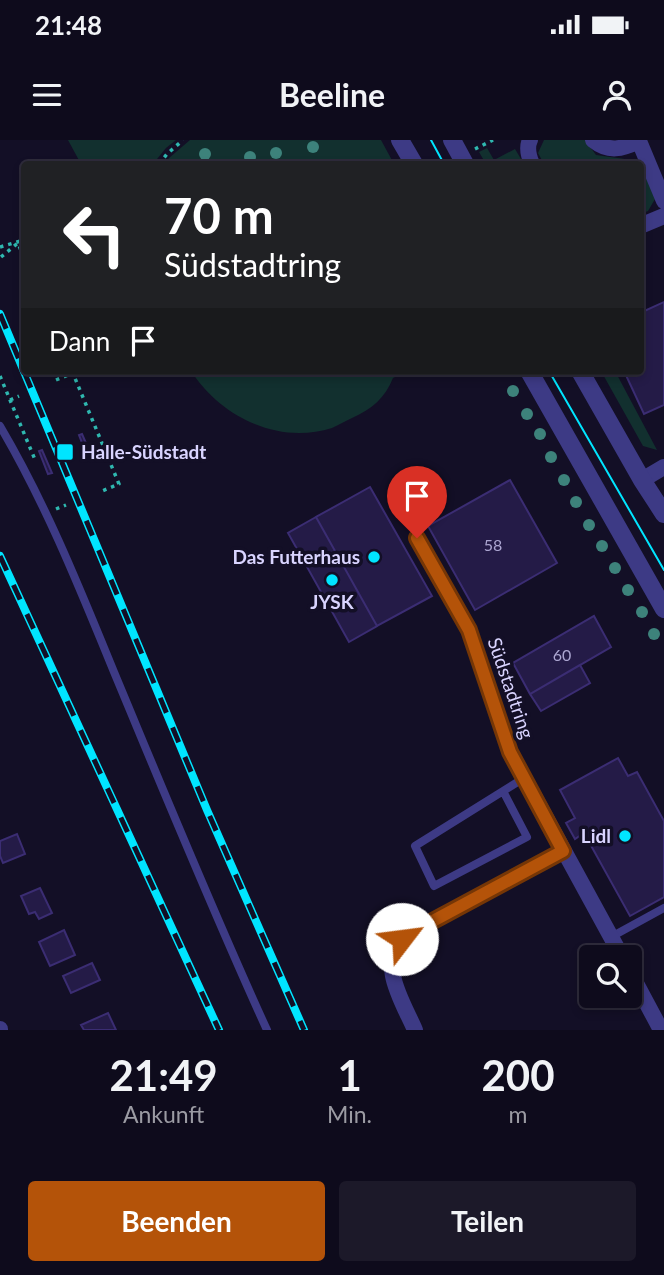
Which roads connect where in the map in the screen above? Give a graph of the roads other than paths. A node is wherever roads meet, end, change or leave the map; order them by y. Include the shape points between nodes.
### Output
1 (400, 140) edge
2 (452, 140) edge
3 (530, 140) edge
4 (593, 140) edge
5 (412, 161) edge
6 (464, 161) edge
7 (530, 161) edge
8 (664, 201) edge
9 (664, 216) edge
10 (644, 224) edge
11 (531, 375) edge
12 (582, 375) edge
13 (0, 426) edge
14 (664, 467) edge
15 (642, 480) junction
16 (664, 514) edge
17 (417, 538) dead end
18 (664, 609) edge
19 (524, 778) junction
20 (503, 791) junction
21 (563, 851) junction
22 (664, 908) edge
23 (611, 937) junction
24 (615, 945) edge
25 (642, 994) edge
26 (267, 1030) edge
27 (415, 1030) edge
28 (661, 1030) edge

1 - 5 street
2 - 6 street
3 - 7 street
4 - 8 street via 610,149 639,141
9 - 10 street
11 - 18 street
12 - 15 street
13 - 26 lane via 68,560
14 - 15 street
15 - 16 street
17 - 19 street, Südstadtring via 469,630 510,752
19 - 20 lane
19 - 21 street, Südstadtring
20 - 20 lane via 415,846 434,886 527,837
21 - 23 street, Südstadtring
21 - 27 street via 402,939 392,957 393,981
22 - 23 lane
23 - 24 street, Südstadtring
25 - 28 street

